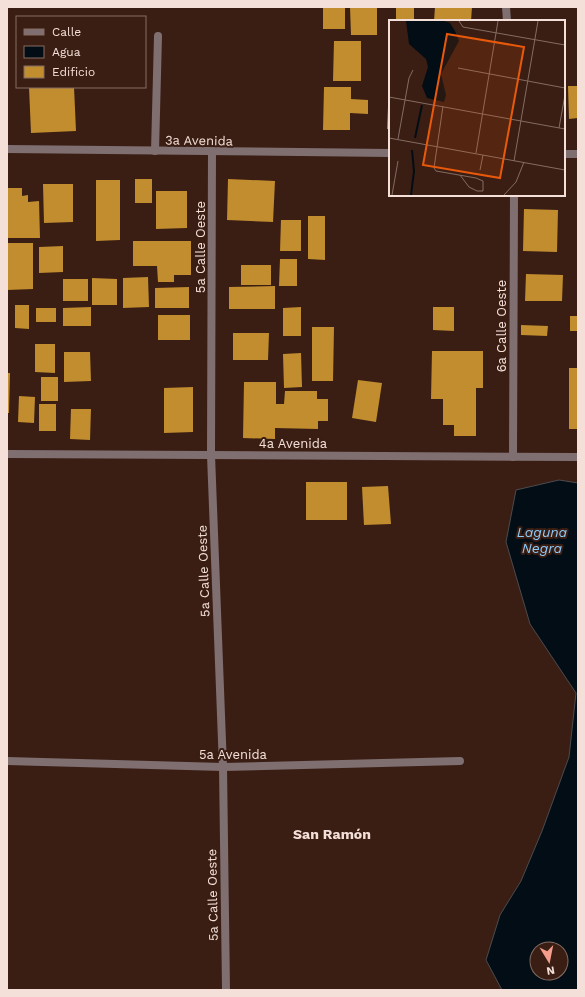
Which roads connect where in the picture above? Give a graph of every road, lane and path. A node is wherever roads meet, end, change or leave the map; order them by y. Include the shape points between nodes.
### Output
1 (506, 7) edge
2 (507, 20) edge
3 (158, 36) dead end
4 (7, 149) edge
5 (155, 151) junction
6 (212, 152) junction
7 (389, 153) edge
8 (565, 154) edge
9 (578, 154) edge
10 (514, 196) edge
11 (7, 454) edge
12 (211, 454) junction
13 (513, 457) junction
14 (578, 457) edge
15 (7, 761) edge
16 (460, 761) dead end
17 (223, 767) junction
18 (226, 990) edge

1 - 2 street
3 - 5 street
4 - 5 street, 3a Avenida
5 - 6 street, 3a Avenida
6 - 7 street, 3a Avenida
6 - 12 street, 5a Calle Oeste
8 - 9 street
10 - 13 street, 6a Calle Oeste
11 - 12 street, 4a Avenida
12 - 13 street, 4a Avenida
12 - 17 street, 5a Calle Oeste
13 - 14 street, 4a Avenida
15 - 17 street, 5a Avenida
16 - 17 street, 5a Avenida
17 - 18 street, 5a Calle Oeste

